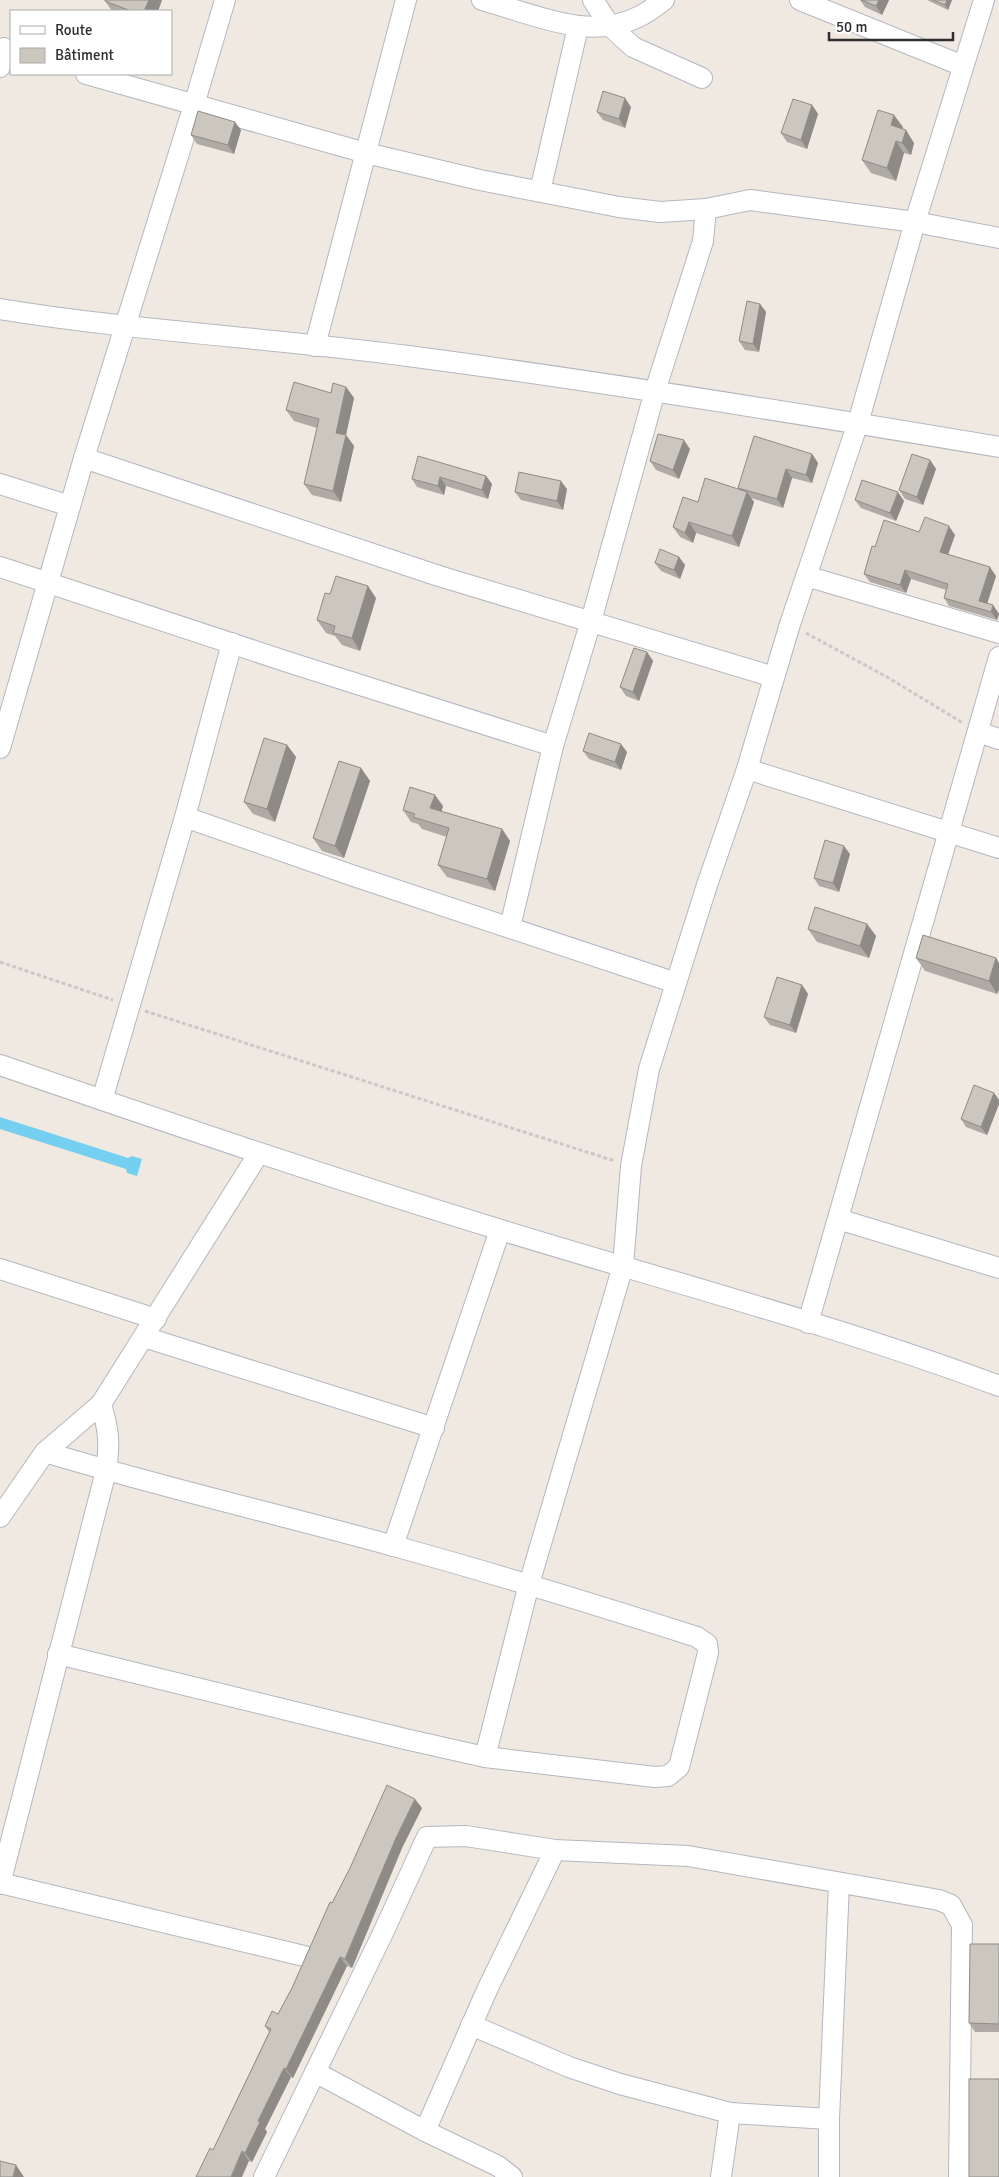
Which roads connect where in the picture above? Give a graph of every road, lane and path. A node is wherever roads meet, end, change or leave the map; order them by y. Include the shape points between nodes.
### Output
1 (225, 0) edge
2 (406, 0) edge
3 (482, 0) edge
4 (592, 0) edge
5 (664, 0) edge
6 (800, 0) edge
7 (984, 0) edge
8 (610, 26) junction
9 (578, 27) junction
10 (962, 66) junction
11 (89, 75) edge
12 (702, 78) dead end
13 (194, 105) junction
14 (366, 153) junction
15 (540, 191) junction
16 (706, 209) junction
17 (915, 222) junction
18 (999, 238) edge
19 (0, 309) edge
20 (124, 326) junction
21 (315, 346) junction
22 (655, 391) junction
23 (858, 424) junction
24 (999, 447) edge
25 (84, 458) junction
26 (0, 484) edge
27 (70, 506) junction
28 (0, 567) edge
29 (806, 576) junction
30 (47, 584) junction
31 (591, 621) junction
32 (790, 624) junction
33 (999, 633) edge
34 (232, 643) junction
35 (999, 657) edge
36 (774, 677) junction
37 (978, 732) junction
38 (999, 739) edge
39 (554, 746) junction
40 (0, 748) edge
41 (747, 769) junction
42 (185, 816) junction
43 (949, 833) junction
44 (999, 848) edge
45 (510, 926) junction
46 (0, 962) edge
47 (676, 983) junction
48 (131, 1006) junction
49 (0, 1065) edge
50 (102, 1100) junction
51 (260, 1153) junction
52 (630, 1166) junction
53 (838, 1219) junction
54 (500, 1230) junction
55 (623, 1266) junction
56 (999, 1268) edge
57 (0, 1270) edge
58 (156, 1319) junction
59 (808, 1323) junction
60 (144, 1337) junction
61 (997, 1378) edge
62 (102, 1404) junction
63 (434, 1428) junction
64 (44, 1452) junction
65 (106, 1471) junction
66 (0, 1517) edge
67 (393, 1546) junction
68 (529, 1584) junction
69 (58, 1654) junction
70 (485, 1757) junction
71 (556, 1850) junction
72 (0, 1884) edge
73 (839, 1884) junction
74 (304, 1956) edge
75 (471, 2025) junction
76 (315, 2072) junction
77 (730, 2113) junction
78 (829, 2119) junction
79 (425, 2131) junction
80 (264, 2177) edge
81 (512, 2177) edge
82 (721, 2177) edge
83 (829, 2177) edge
84 (959, 2177) edge

1 - 13 street
2 - 14 street
3 - 9 street
4 - 8 street
5 - 8 street via 638,17
6 - 10 street
7 - 10 street
8 - 9 street
8 - 12 street via 633,47
9 - 15 street
10 - 17 street
11 - 13 street
13 - 14 street
13 - 20 street
14 - 15 street
14 - 21 street
15 - 16 street via 619,208 660,212
16 - 17 street via 750,200
16 - 22 street via 703,241
17 - 18 street
17 - 23 street
19 - 20 street
20 - 21 street
20 - 25 street
21 - 22 street
22 - 23 street
22 - 31 street
23 - 24 street
23 - 29 street
25 - 27 street
25 - 31 street via 420,570
26 - 27 street
27 - 30 street
28 - 30 street
29 - 32 street
29 - 33 street
30 - 34 street
30 - 40 street
31 - 36 street
31 - 39 street
32 - 36 street
32 - 37 path
34 - 39 street
34 - 42 street
35 - 37 street
36 - 41 street
37 - 38 street
37 - 43 street
39 - 45 street
41 - 43 street
41 - 47 street
42 - 45 street via 354,876
42 - 48 street
43 - 44 street
43 - 53 street
45 - 47 street
46 - 48 path
47 - 52 street via 649,1069
48 - 50 street
48 - 52 path
49 - 50 street
50 - 51 street
51 - 54 street
51 - 58 street
52 - 55 street
53 - 56 street
53 - 59 street
54 - 55 street
54 - 63 street
55 - 59 street
55 - 68 street
57 - 58 street
58 - 60 street
59 - 61 street
60 - 62 street
60 - 63 street
62 - 64 street
62 - 65 street via 109,1430
63 - 67 street
64 - 65 street
64 - 66 street
65 - 67 street
65 - 69 street
67 - 68 street
68 - 70 street
68 - 70 street via 697,1637 707,1644 708,1653 679,1766 668,1776
69 - 70 street
69 - 72 street
71 - 73 street via 688,1856
71 - 75 street
71 - 76 street via 466,1836 427,1838
72 - 74 street
73 - 78 street
73 - 84 street via 938,1900 951,1905 962,1925
75 - 77 street via 569,2068
75 - 79 street
76 - 79 street
76 - 80 street
77 - 78 street
77 - 82 street
78 - 83 street
79 - 81 street via 498,2166

